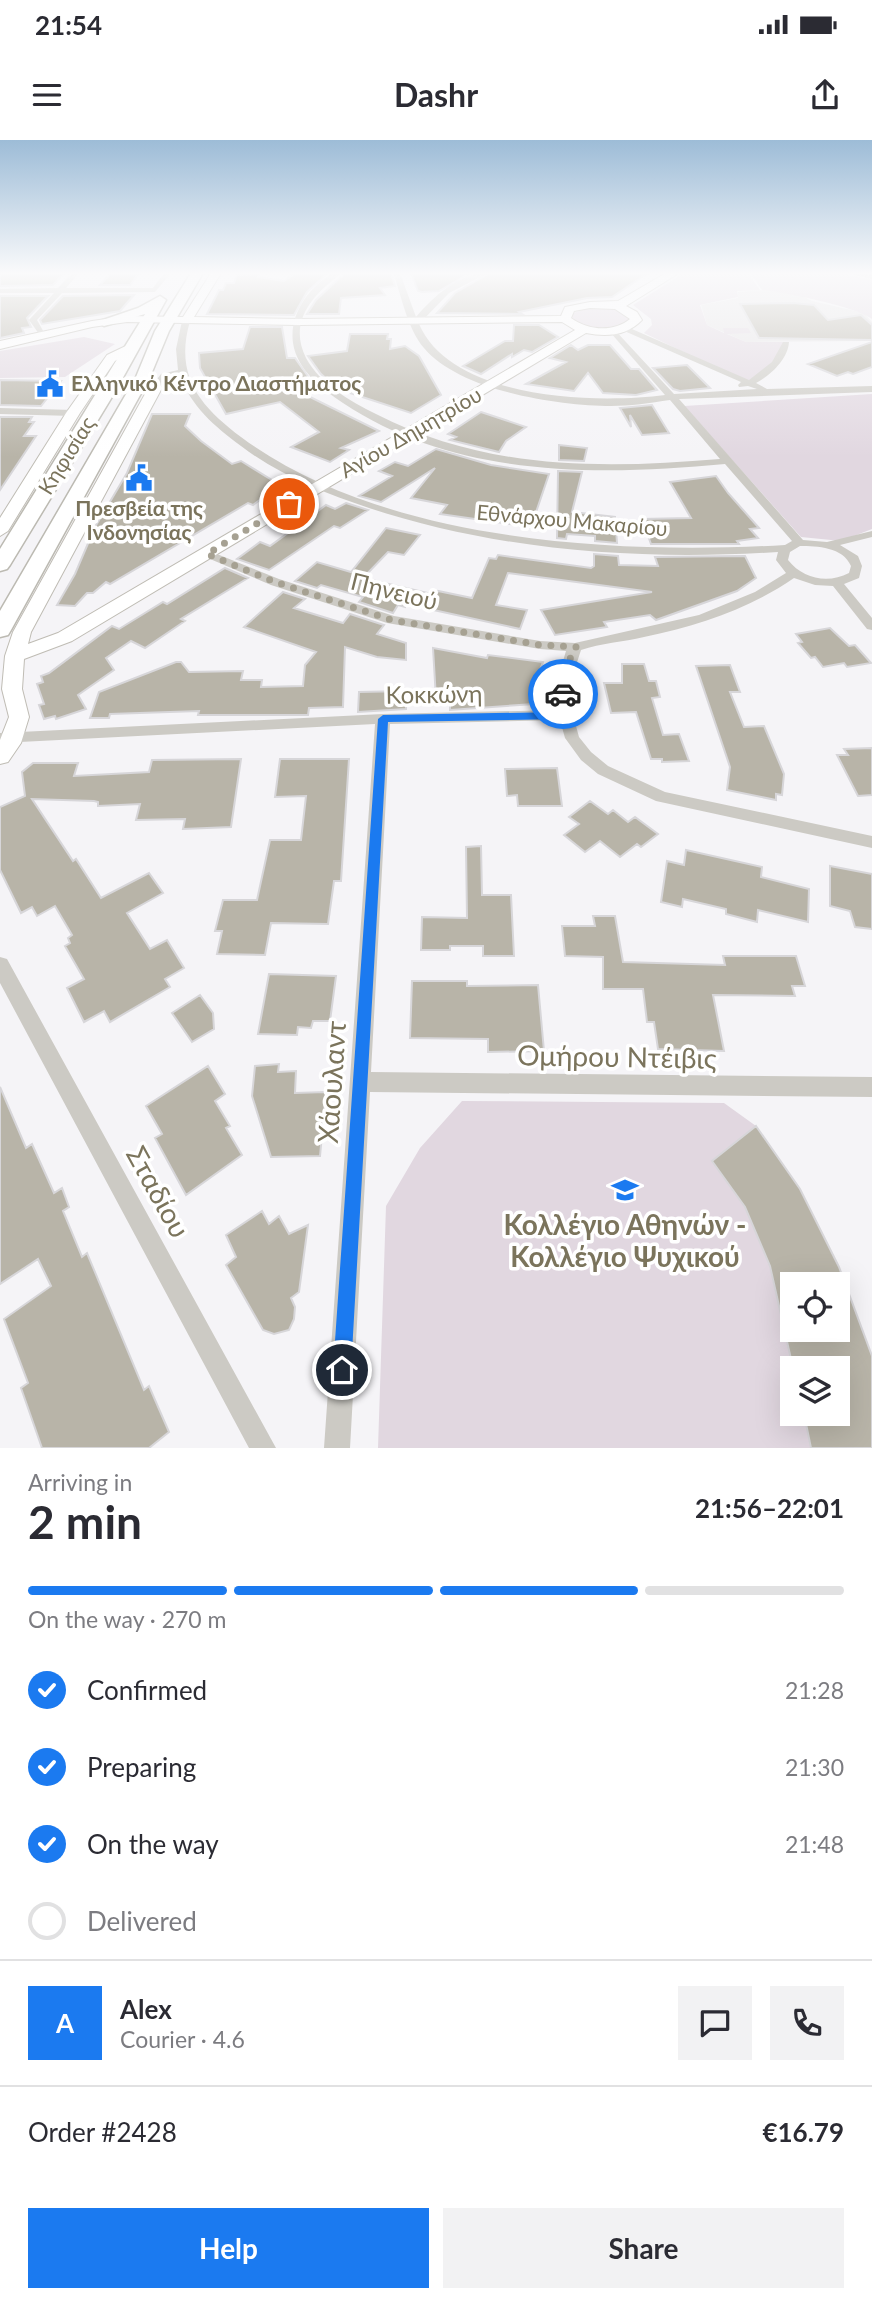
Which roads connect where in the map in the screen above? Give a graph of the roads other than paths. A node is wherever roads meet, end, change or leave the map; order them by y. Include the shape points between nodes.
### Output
1 (51, 334) edge
2 (55, 334) edge
3 (101, 334) edge
4 (130, 334) edge
5 (164, 334) edge
6 (183, 334) edge
7 (298, 334) edge
8 (421, 334) edge
9 (577, 334) edge
10 (623, 334) edge
11 (631, 334) edge
12 (42, 336) junction
13 (124, 339) junction
14 (786, 344) dead end
15 (0, 345) edge
16 (182, 372) junction
17 (149, 383) junction
18 (748, 383) junction
19 (495, 384) junction
20 (872, 389) edge
21 (769, 392) junction
22 (702, 395) junction
23 (672, 396) junction
24 (0, 411) edge
25 (73, 412) junction
26 (410, 433) junction
27 (728, 461) junction
28 (39, 469) junction
29 (319, 486) junction
30 (48, 487) junction
31 (0, 531) edge
32 (872, 534) edge
33 (800, 543) junction
34 (828, 545) junction
35 (787, 548) junction
36 (207, 554) junction
37 (856, 562) junction
38 (0, 565) edge
39 (872, 568) edge
40 (794, 573) junction
41 (837, 583) junction
42 (40, 597) junction
43 (5, 622) edge
44 (872, 626) edge
45 (576, 647) junction
46 (15, 656) junction
47 (566, 715) junction
48 (383, 719) junction
49 (7, 738) edge
50 (0, 756) edge
51 (872, 842) edge
52 (0, 965) edge
53 (360, 1082) junction
54 (872, 1087) edge
55 (263, 1448) edge
56 (337, 1448) edge

1 - 12 street
2 - 12 street
3 - 13 main road
4 - 13 main road, Κηφισίας
5 - 17 main road, Κηφισίας
6 - 16 street via 178,356
7 - 26 street via 297,345 327,388 362,412
8 - 19 street via 427,347 456,368
9 - 19 street, Αγίου Δημητρίου
10 - 23 street
11 - 18 street
12 - 15 street
13 - 25 street, Κηφισίας
13 - 30 main road, Κηφισίας
14 - 18 street via 777,362
16 - 17 street
16 - 29 street, Εθνάρχου Μακαρίου via 200,407 235,441
17 - 42 street
17 - 43 main road, Κηφισίας
18 - 21 street
18 - 22 street
19 - 23 street via 555,398 612,403
19 - 26 street, Αγίου Δημητρίου
20 - 21 street
21 - 22 street
22 - 23 street
23 - 27 street
24 - 25 street
25 - 28 street, Κηφισίας
26 - 27 street via 471,452 587,469
26 - 29 street, Αγίου Δημητρίου
27 - 33 street
28 - 30 main road
28 - 31 street, Κηφισίας
29 - 35 street, Εθνάρχου Μακαρίου via 426,522 519,540 690,551
29 - 36 street, Αγίου Δημητρίου
30 - 38 main road, Κηφισίας
32 - 34 street
33 - 34 street
33 - 35 street, Εθνάρχου Μακαρίου
34 - 37 street
35 - 40 street via 782,560
36 - 45 street, Πηνειού via 275,582 392,620
36 - 46 street, Αγίου Δημητρίου via 65,637
37 - 39 street
37 - 41 street via 855,575
40 - 41 street
40 - 45 street via 722,613
41 - 44 street
42 - 43 main road
42 - 46 street
45 - 47 street via 565,678
46 - 49 street via 12,689 19,717
47 - 48 street, Κοκκώνη
47 - 51 street via 572,738 586,756 626,782 662,797
48 - 49 street, Κοκκώνη
48 - 53 street, Χάουλαντ
49 - 50 street
52 - 55 street, Σταδίου
53 - 54 street, Ομήρου Ντέιβις
53 - 56 street, Χάουλαντ

